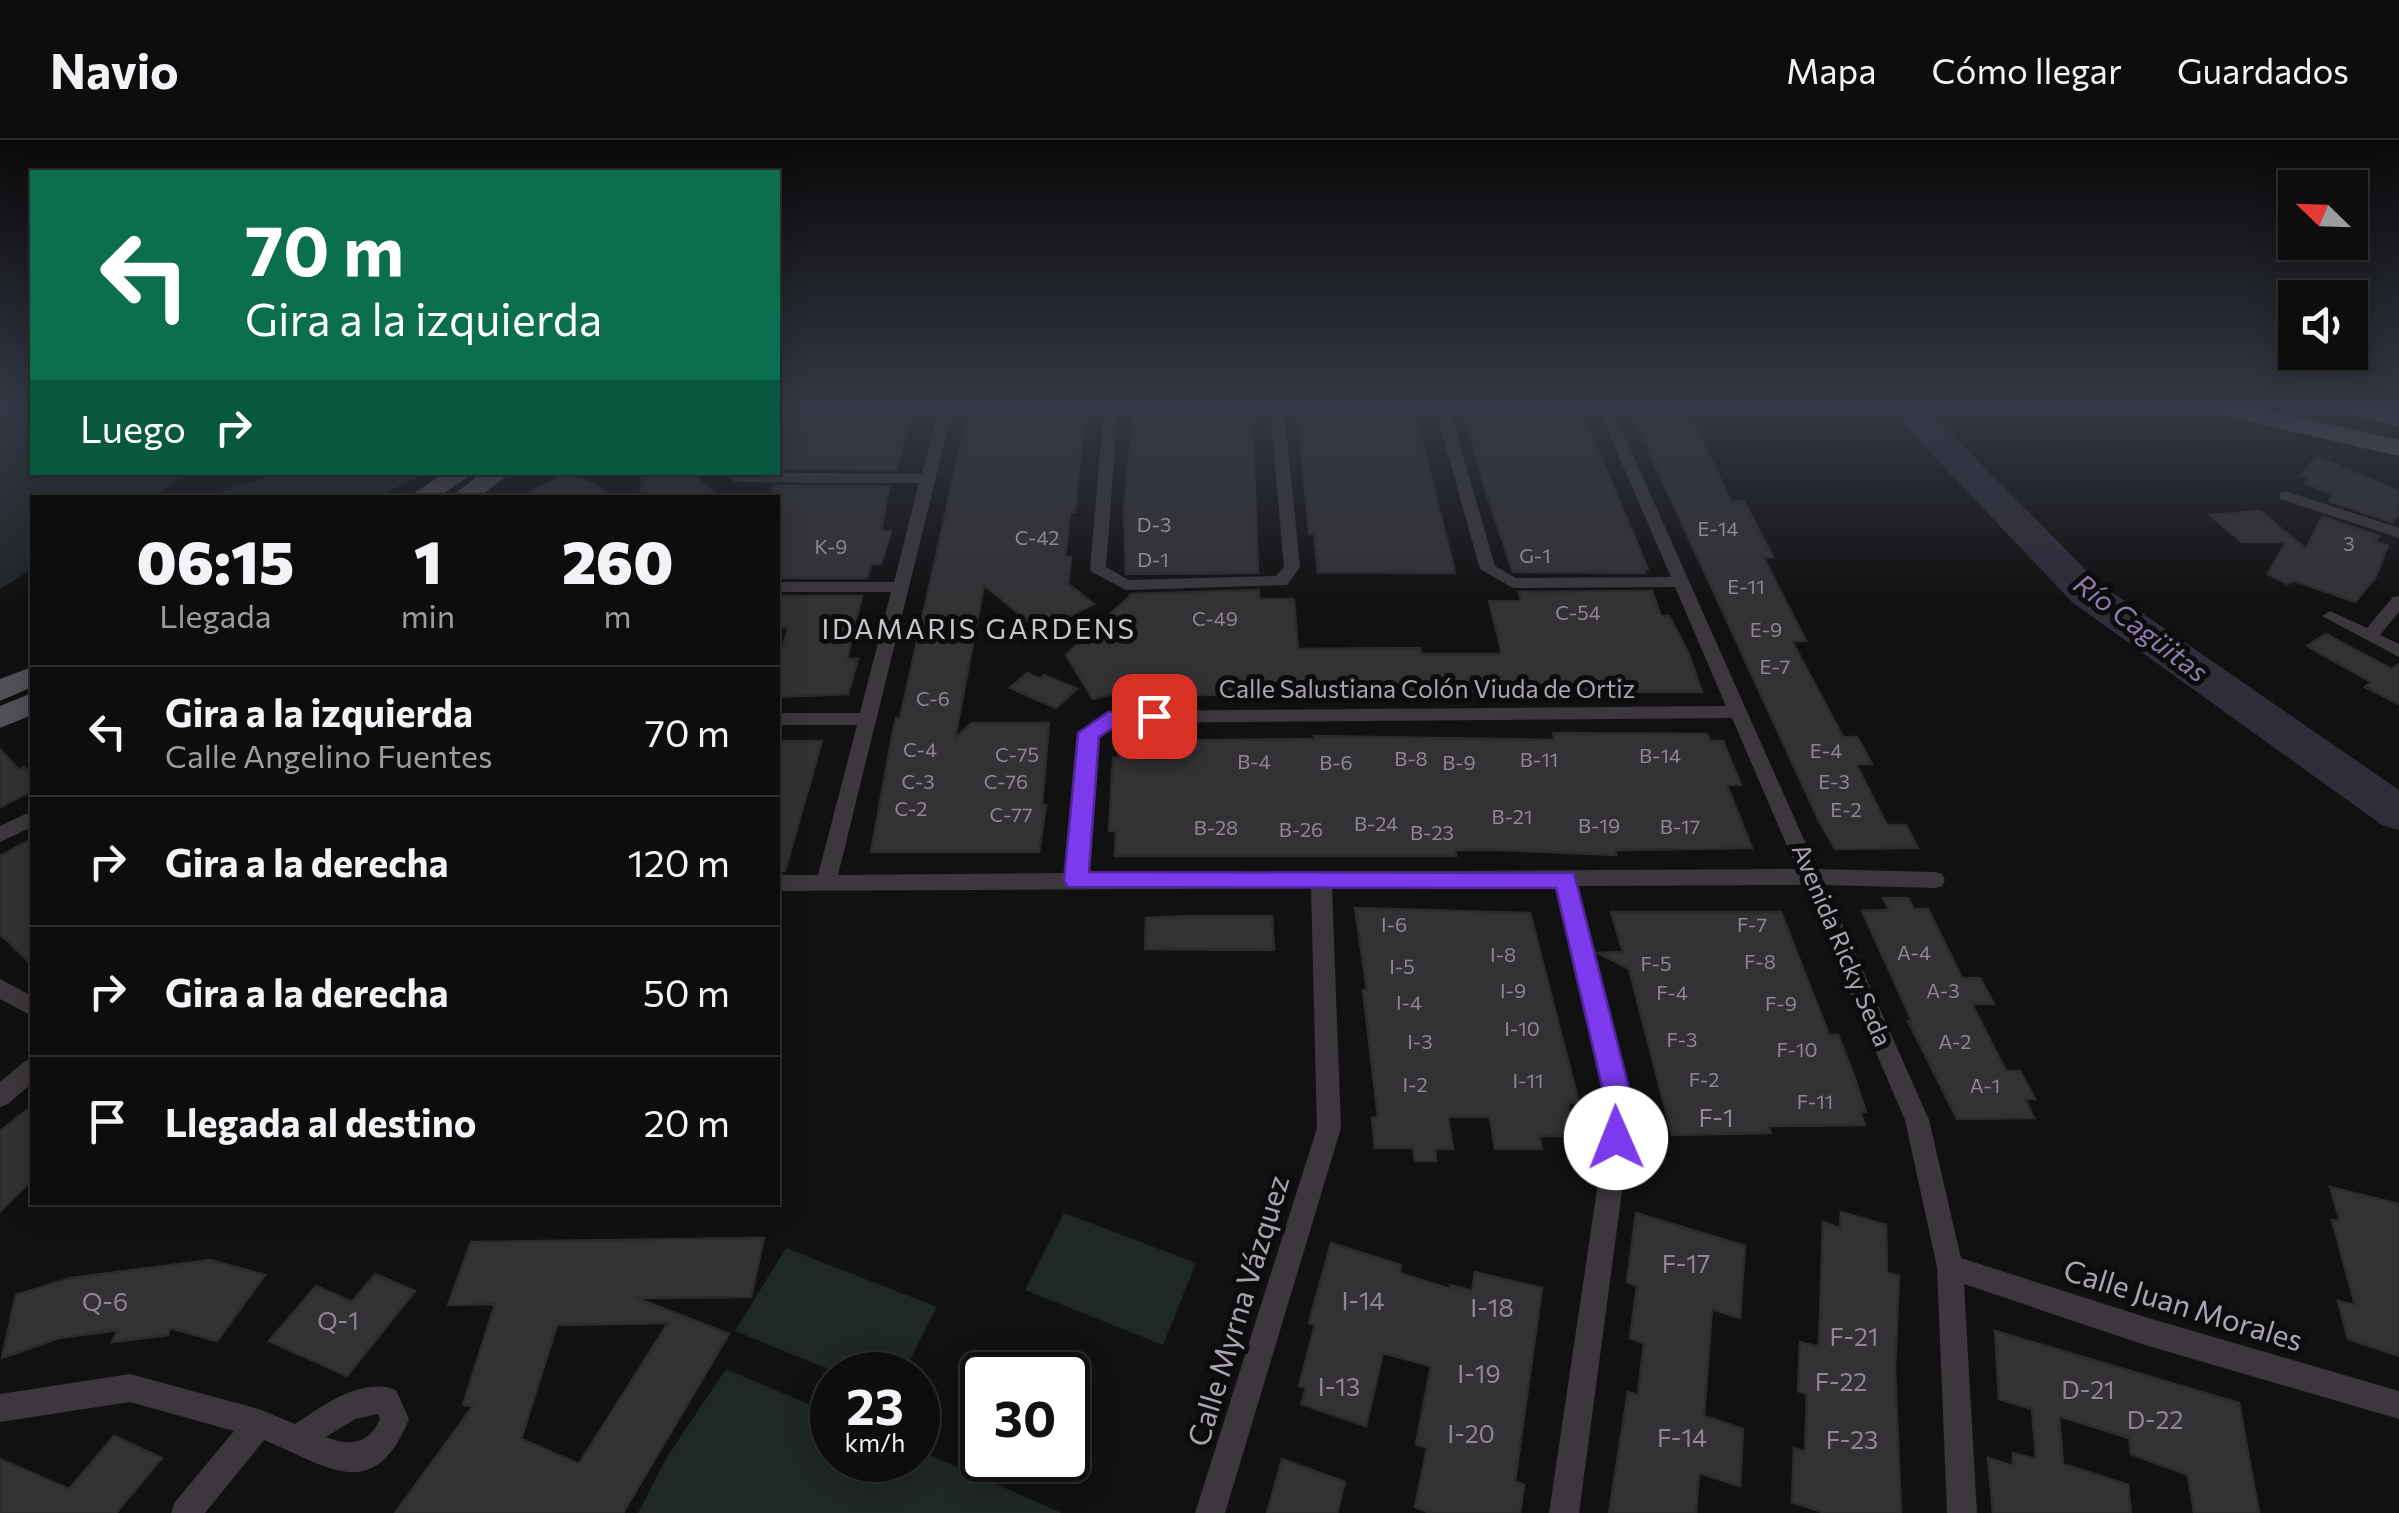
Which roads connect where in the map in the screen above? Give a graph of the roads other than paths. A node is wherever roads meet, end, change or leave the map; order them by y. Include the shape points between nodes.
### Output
1 (930, 472) edge
2 (1106, 472) edge
3 (1284, 472) edge
4 (1460, 472) edge
5 (1633, 472) edge
6 (458, 475) edge
7 (496, 475) edge
8 (733, 475) edge
9 (928, 479) junction
10 (424, 495) edge
11 (466, 495) edge
12 (2285, 496) dead end
13 (2399, 532) edge
14 (1682, 582) junction
15 (780, 586) edge
16 (900, 587) junction
17 (2399, 600) edge
18 (2330, 616) dead end
19 (2370, 636) junction
20 (2399, 651) edge
21 (30, 677) edge
22 (0, 691) edge
23 (30, 704) edge
24 (1739, 712) junction
25 (0, 718) edge
26 (780, 719) edge
27 (869, 719) junction
28 (30, 819) edge
29 (0, 835) edge
30 (1813, 878) junction
31 (1321, 880) junction
32 (1565, 880) junction
33 (1935, 880) dead end
34 (1076, 881) junction
35 (826, 882) junction
36 (780, 883) edge
37 (0, 988) edge
38 (30, 1006) edge
39 (30, 1071) edge
40 (0, 1098) edge
41 (1950, 1268) junction
42 (2399, 1405) edge
43 (0, 1408) edge
44 (259, 1423) junction
45 (299, 1438) dead end
46 (186, 1513) edge
47 (1210, 1513) edge
48 (1564, 1513) edge
49 (1962, 1513) edge

1 - 9 street
2 - 3 street via 1098,569 1126,584 1281,580 1292,567
4 - 14 street via 1488,570 1513,583
5 - 14 street, Avenida Ricky Seda
6 - 10 main road
7 - 11 main road
8 - 9 street
9 - 16 street
12 - 13 street
14 - 24 street, Avenida Ricky Seda
15 - 16 street
16 - 27 street
17 - 19 street
18 - 19 street
19 - 20 street
21 - 22 main road
23 - 25 main road
24 - 30 street, Avenida Ricky Seda
24 - 34 street, Calle Salustiana Colón Viuda de Ortiz via 1115,717 1089,733
26 - 27 street
27 - 35 street
28 - 29 street
30 - 32 street
30 - 33 street
30 - 41 street, Avenida Ricky Seda via 1917,1120
31 - 32 street
31 - 34 street
31 - 47 street, Calle Myrna Vázquez via 1330,1128
32 - 48 street via 1621,1108
34 - 35 street
35 - 36 street
37 - 38 street
39 - 40 street
41 - 42 street, Calle Juan Morales
41 - 49 street, Avenida Ricky Seda
43 - 44 street via 130,1388
44 - 45 street
44 - 46 street

